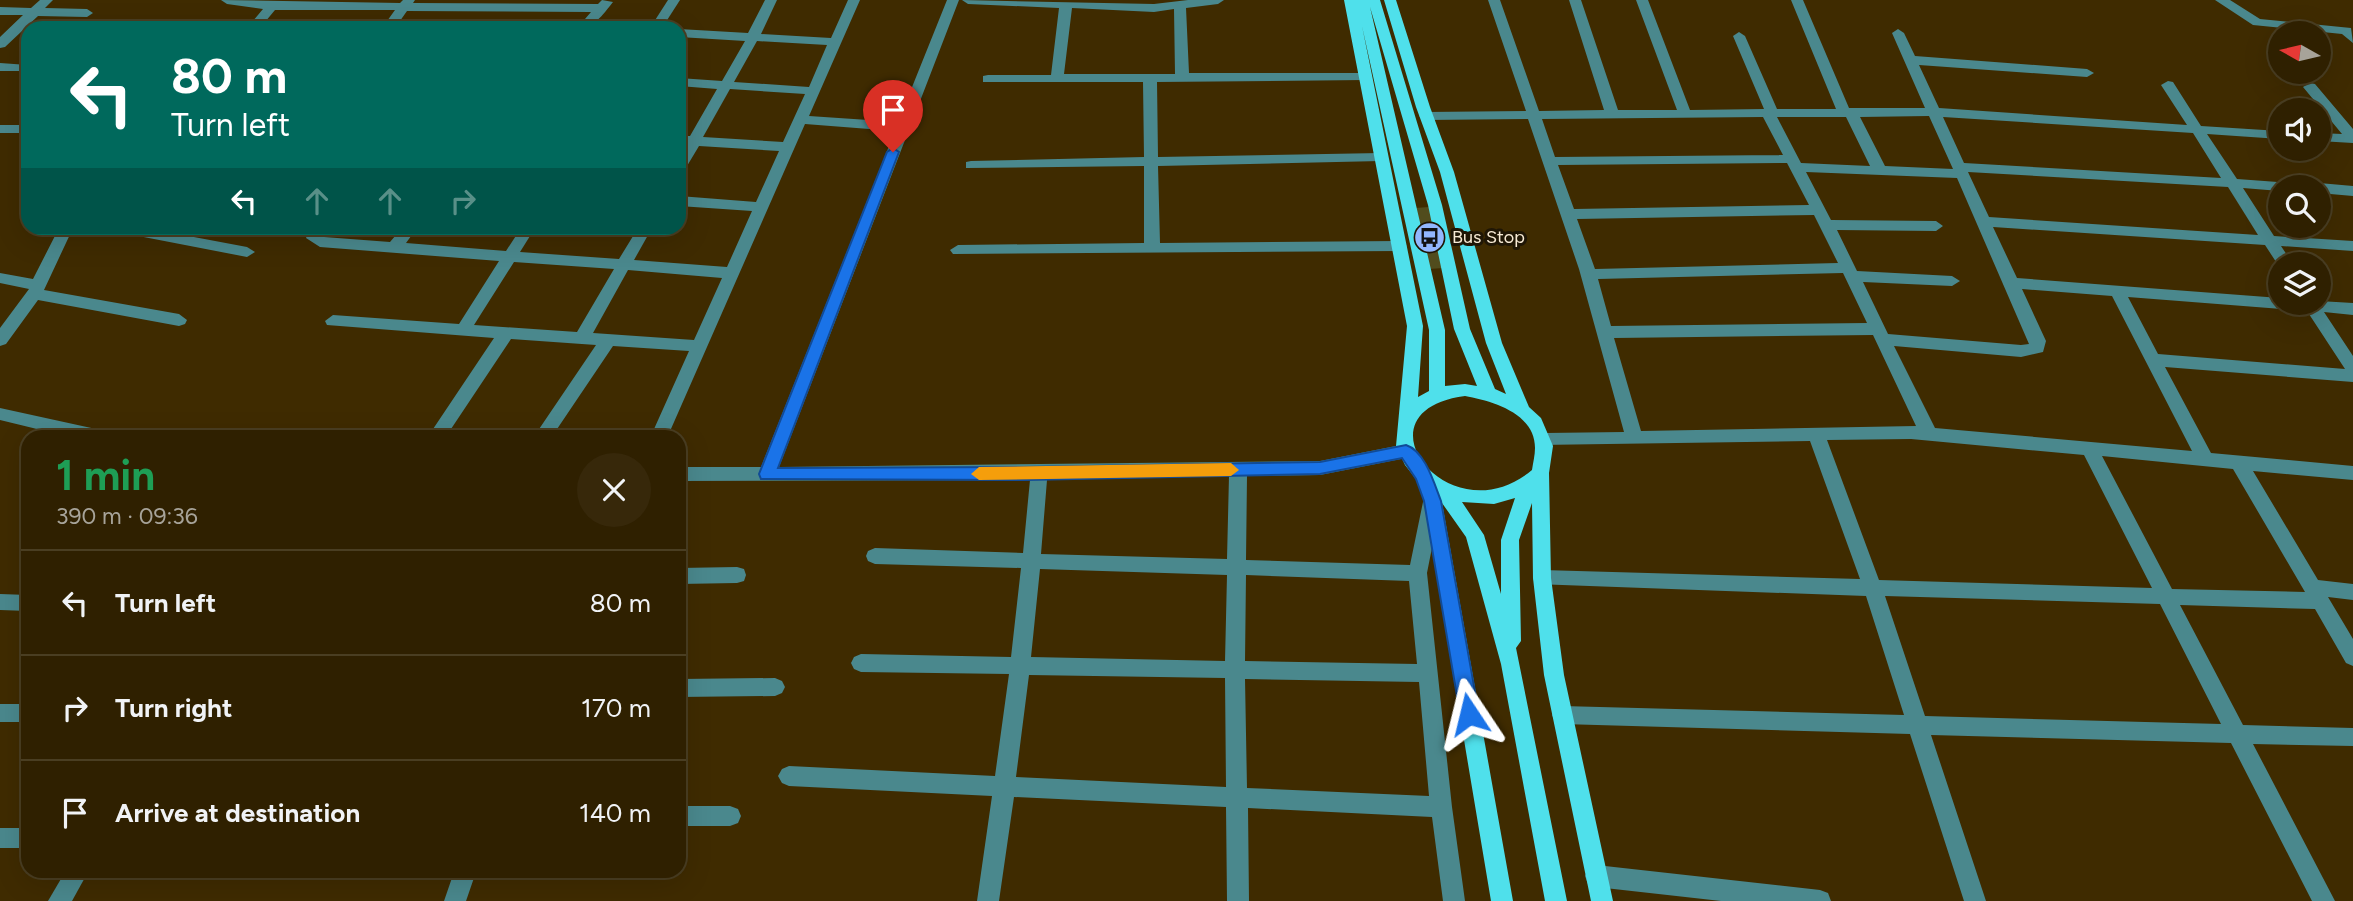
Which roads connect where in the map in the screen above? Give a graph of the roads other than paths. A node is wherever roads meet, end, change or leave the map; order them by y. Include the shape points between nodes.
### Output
1 (47, 0) edge
2 (228, 0) edge
3 (674, 0) edge
4 (771, 0) edge
5 (854, 0) edge
6 (953, 0) edge
7 (968, 0) edge
8 (1218, 0) edge
9 (1350, 0) edge
10 (1362, 0) edge
11 (1374, 0) edge
12 (1390, 0) edge
13 (1403, 0) edge
14 (1494, 0) edge
15 (1574, 0) edge
16 (1642, 0) edge
17 (1797, 0) edge
18 (2221, 0) edge
19 (274, 3) edge
20 (406, 3) edge
21 (605, 4) edge
22 (1066, 4) junction
23 (1180, 6) junction
24 (0, 12) edge
25 (34, 12) junction
26 (87, 13) dead end
27 (24, 21) edge
28 (259, 21) edge
29 (393, 21) edge
30 (590, 21) edge
31 (660, 21) edge
32 (21, 24) edge
33 (686, 33) edge
34 (1898, 33) dead end
35 (2351, 34) edge
36 (1740, 36) dead end
37 (753, 37) junction
38 (835, 42) junction
39 (0, 44) edge
40 (1910, 60) junction
41 (0, 67) edge
42 (21, 68) edge
43 (2087, 72) dead end
44 (1365, 76) junction
45 (1150, 78) junction
46 (1182, 78) junction
47 (988, 79) dead end
48 (1057, 79) junction
49 (686, 82) edge
50 (726, 85) junction
51 (2168, 85) dead end
52 (2310, 87) dead end
53 (813, 91) junction
54 (1933, 111) junction
55 (1848, 112) junction
56 (1770, 113) junction
57 (1612, 114) junction
58 (1685, 114) junction
59 (1533, 115) junction
60 (1426, 116) junction
61 (801, 120) junction
62 (903, 127) junction
63 (0, 129) edge
64 (21, 129) edge
65 (2197, 129) junction
66 (2268, 134) edge
67 (2331, 138) edge
68 (2353, 139) edge
69 (687, 140) edge
70 (788, 148) junction
71 (1381, 157) junction
72 (1152, 161) junction
73 (1549, 161) junction
74 (1794, 163) junction
75 (971, 165) dead end
76 (1880, 171) junction
77 (1960, 171) junction
78 (2232, 183) junction
79 (2268, 185) edge
80 (2331, 189) edge
81 (2353, 191) edge
82 (686, 202) edge
83 (761, 207) junction
84 (1567, 214) junction
85 (1822, 218) junction
86 (1983, 221) junction
87 (1936, 226) dead end
88 (63, 235) edge
89 (159, 235) edge
90 (315, 235) edge
91 (404, 235) edge
92 (523, 235) edge
93 (641, 235) edge
94 (2269, 241) junction
95 (1399, 246) junction
96 (2353, 246) edge
97 (394, 247) junction
98 (1152, 248) junction
99 (957, 250) dead end
100 (247, 252) dead end
101 (2277, 252) edge
102 (509, 257) junction
103 (623, 265) junction
104 (1850, 272) junction
105 (732, 274) junction
106 (1588, 274) junction
107 (0, 278) edge
108 (1952, 281) dead end
109 (2011, 283) junction
110 (36, 290) junction
111 (2117, 291) junction
112 (2268, 301) edge
113 (2331, 306) edge
114 (2353, 309) edge
115 (2318, 315) edge
116 (179, 320) dead end
117 (333, 321) dead end
118 (463, 330) junction
119 (1605, 332) junction
120 (506, 333) junction
121 (1880, 334) junction
122 (582, 338) junction
123 (0, 340) edge
124 (608, 340) junction
125 (699, 346) junction
126 (2153, 360) junction
127 (2353, 369) edge
128 (2353, 376) edge
129 (1437, 394) junction
130 (1489, 394) junction
131 (1521, 409) junction
132 (0, 414) edge
133 (1408, 417) junction
134 (70, 430) edge
135 (440, 430) edge
136 (546, 430) edge
137 (662, 430) edge
138 (1816, 434) junction
139 (1929, 434) junction
140 (1634, 438) junction
141 (1545, 440) junction
142 (2090, 450) junction
143 (1406, 451) junction
144 (2206, 461) junction
145 (2239, 463) junction
146 (1238, 469) junction
147 (1039, 473) junction
148 (2353, 473) edge
149 (686, 474) edge
150 (767, 474) junction
151 (1534, 480) junction
152 (1437, 495) junction
153 (875, 556) dead end
154 (1032, 561) junction
155 (1237, 568) junction
156 (1418, 573) junction
157 (737, 575) dead end
158 (686, 576) edge
159 (1542, 578) junction
160 (1872, 586) junction
161 (2353, 592) edge
162 (2316, 594) junction
163 (2167, 596) junction
164 (0, 602) edge
165 (21, 603) edge
166 (2353, 657) edge
167 (861, 663) dead end
168 (1511, 664) junction
169 (1020, 666) junction
170 (1235, 670) junction
171 (1426, 674) junction
172 (775, 687) dead end
173 (686, 688) edge
174 (0, 713) edge
175 (21, 713) edge
176 (1562, 715) junction
177 (1917, 725) junction
178 (2240, 734) junction
179 (2353, 737) edge
180 (789, 776) dead end
181 (1005, 786) junction
182 (1236, 797) junction
183 (1441, 807) junction
184 (686, 816) edge
185 (730, 816) dead end
186 (0, 838) edge
187 (21, 838) edge
188 (1597, 876) junction
189 (72, 878) edge
190 (463, 878) edge
191 (1768, 898) edge
192 (58, 901) edge
193 (455, 901) edge
194 (988, 901) edge
195 (1238, 901) edge
196 (1454, 901) edge
197 (1502, 901) edge
198 (1556, 901) edge
199 (1602, 901) edge
200 (1820, 901) edge
201 (1975, 901) edge
202 (2324, 901) edge

1 - 25 street
2 - 19 street
3 - 31 street
4 - 37 street
5 - 38 street
6 - 62 street
7 - 22 street
8 - 23 street
9 - 44 main road
10 - 129 main road via 1437,330
11 - 130 main road via 1435,205 1462,329
12 - 13 street
12 - 60 main road
14 - 59 street
15 - 57 street
16 - 58 street
17 - 55 street
18 - 35 street via 2257,22
19 - 20 street
19 - 28 street
20 - 21 street
20 - 29 street
21 - 30 street
22 - 23 street
22 - 48 street
23 - 46 street
24 - 25 street
25 - 26 street
25 - 27 street
32 - 39 street
33 - 37 street
34 - 40 street
36 - 56 street
37 - 38 street
37 - 50 street
38 - 53 street
40 - 43 street
40 - 54 street
41 - 42 street
44 - 46 street
44 - 71 main road
45 - 46 street
45 - 48 street
45 - 72 street
47 - 48 street
49 - 50 street
50 - 53 street
50 - 69 street
51 - 65 street
52 - 68 street
53 - 61 street
54 - 55 street
54 - 65 street
54 - 77 street
55 - 56 street
55 - 76 street
56 - 58 street
56 - 74 street
57 - 58 street
57 - 59 street
59 - 60 street
59 - 73 street
60 - 131 main road via 1447,172 1494,343
61 - 62 street
61 - 70 street
62 - 150 street
63 - 64 street
65 - 66 street
65 - 78 street
67 - 68 street
69 - 70 street
70 - 83 street
71 - 72 street
71 - 95 main road
72 - 75 street
72 - 98 street
73 - 74 street
73 - 84 street
74 - 76 street
74 - 85 street
76 - 77 street
77 - 78 street
77 - 86 street
78 - 79 street
78 - 94 street
80 - 81 street
82 - 83 street
83 - 105 street
84 - 85 street
84 - 106 street
85 - 87 street
85 - 104 street
86 - 94 street
86 - 109 street
88 - 110 street
89 - 100 street
90 - 97 street via 320,242
91 - 97 street
92 - 102 street
93 - 103 street
94 - 96 street
94 - 101 street
95 - 98 street
95 - 133 main road via 1415,326
97 - 102 street
98 - 99 street
102 - 103 street
102 - 118 street
103 - 105 street
103 - 122 street
104 - 106 street
104 - 108 street
104 - 121 street
105 - 125 street
106 - 119 street
107 - 110 street
109 - 111 street
109 - 121 street via 2038,341 2031,351
110 - 116 street
110 - 123 street
111 - 112 street
111 - 126 street
113 - 114 street
115 - 127 street
117 - 118 street
118 - 120 street
119 - 121 street
119 - 140 street
120 - 122 street
120 - 135 street
121 - 139 street
122 - 124 street
124 - 125 street
124 - 136 street
125 - 137 street
126 - 128 street
126 - 144 street
129 - 130 main road via 1458,390
129 - 133 main road
130 - 131 main road
131 - 141 main road
132 - 134 street
133 - 143 main road via 1403,433
138 - 139 street
138 - 140 street
138 - 160 street
139 - 142 street
140 - 141 street
141 - 151 main road via 1546,457
142 - 144 street
142 - 163 street
143 - 146 street via 1320,468
143 - 152 main road
144 - 145 street
145 - 148 street
145 - 162 street
146 - 147 street
146 - 155 street
147 - 150 street
147 - 154 street
149 - 150 street
151 - 152 main road via 1510,495
151 - 159 main road
151 - 168 main road via 1510,540
152 - 156 street
152 - 168 main road via 1475,535
152 - 197 main road
153 - 154 street
154 - 155 street
154 - 169 street
155 - 156 street
155 - 170 street
156 - 171 street
157 - 158 street
159 - 160 street
159 - 176 main road
160 - 163 street
160 - 177 street
161 - 162 street
162 - 163 street
162 - 166 street
163 - 178 street
164 - 165 street
167 - 169 street
168 - 198 main road
169 - 170 street
169 - 181 street
170 - 171 street
170 - 182 street
171 - 183 street
172 - 173 street
174 - 175 street
176 - 177 street
176 - 188 main road
177 - 178 street
177 - 201 street
178 - 179 street
178 - 202 street
180 - 181 street
181 - 182 street
181 - 194 street
182 - 183 street
182 - 195 street
183 - 196 street
184 - 185 street
186 - 187 street
188 - 191 street
188 - 199 main road
189 - 192 street
190 - 193 street
191 - 200 street

